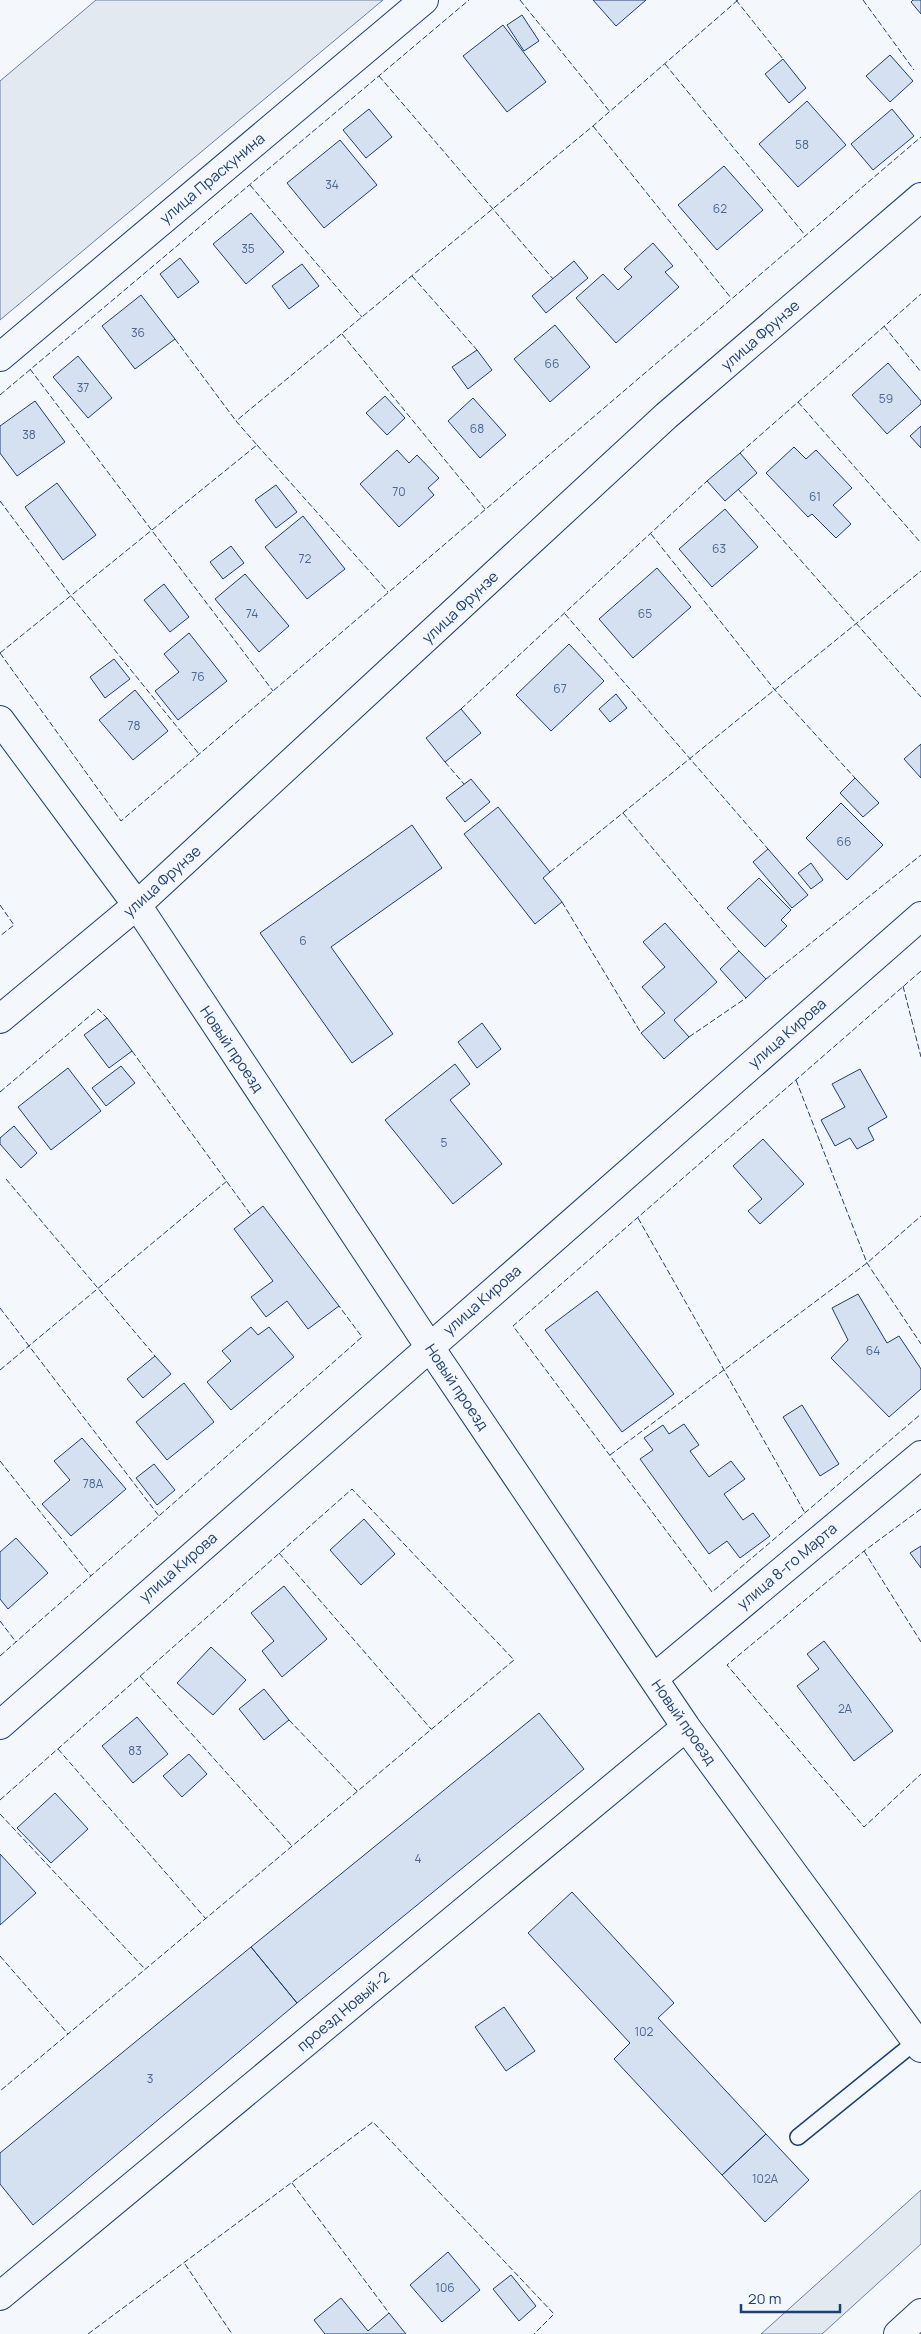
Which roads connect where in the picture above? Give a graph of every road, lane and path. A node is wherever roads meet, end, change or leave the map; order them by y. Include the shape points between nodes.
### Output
1 (424, 0) edge
2 (921, 197) edge
3 (0, 356) edge
4 (0, 720) edge
5 (137, 905) junction
6 (921, 916) edge
7 (0, 1019) edge
8 (429, 1346) junction
9 (921, 1455) edge
10 (654, 1678) junction
11 (0, 1725) edge
12 (686, 1727) junction
13 (920, 2042) edge
14 (798, 2137) dead end
15 (0, 2296) edge
16 (921, 2313) edge
17 (898, 2334) edge

1 - 3 street, улица Праскунина
2 - 5 street, улица Фрунзе via 666,416
4 - 5 street, Новый проезд
5 - 7 street, улица Фрунзе
5 - 8 street, Новый проезд
6 - 8 street, улица Кирова
8 - 10 street, Новый проезд
8 - 11 street, улица Кирова
9 - 10 street, улица 8-го Марта
10 - 12 street, Новый проезд
12 - 13 street, Новый проезд
12 - 15 street, проезд Новый-2
13 - 14 lane
16 - 17 street

